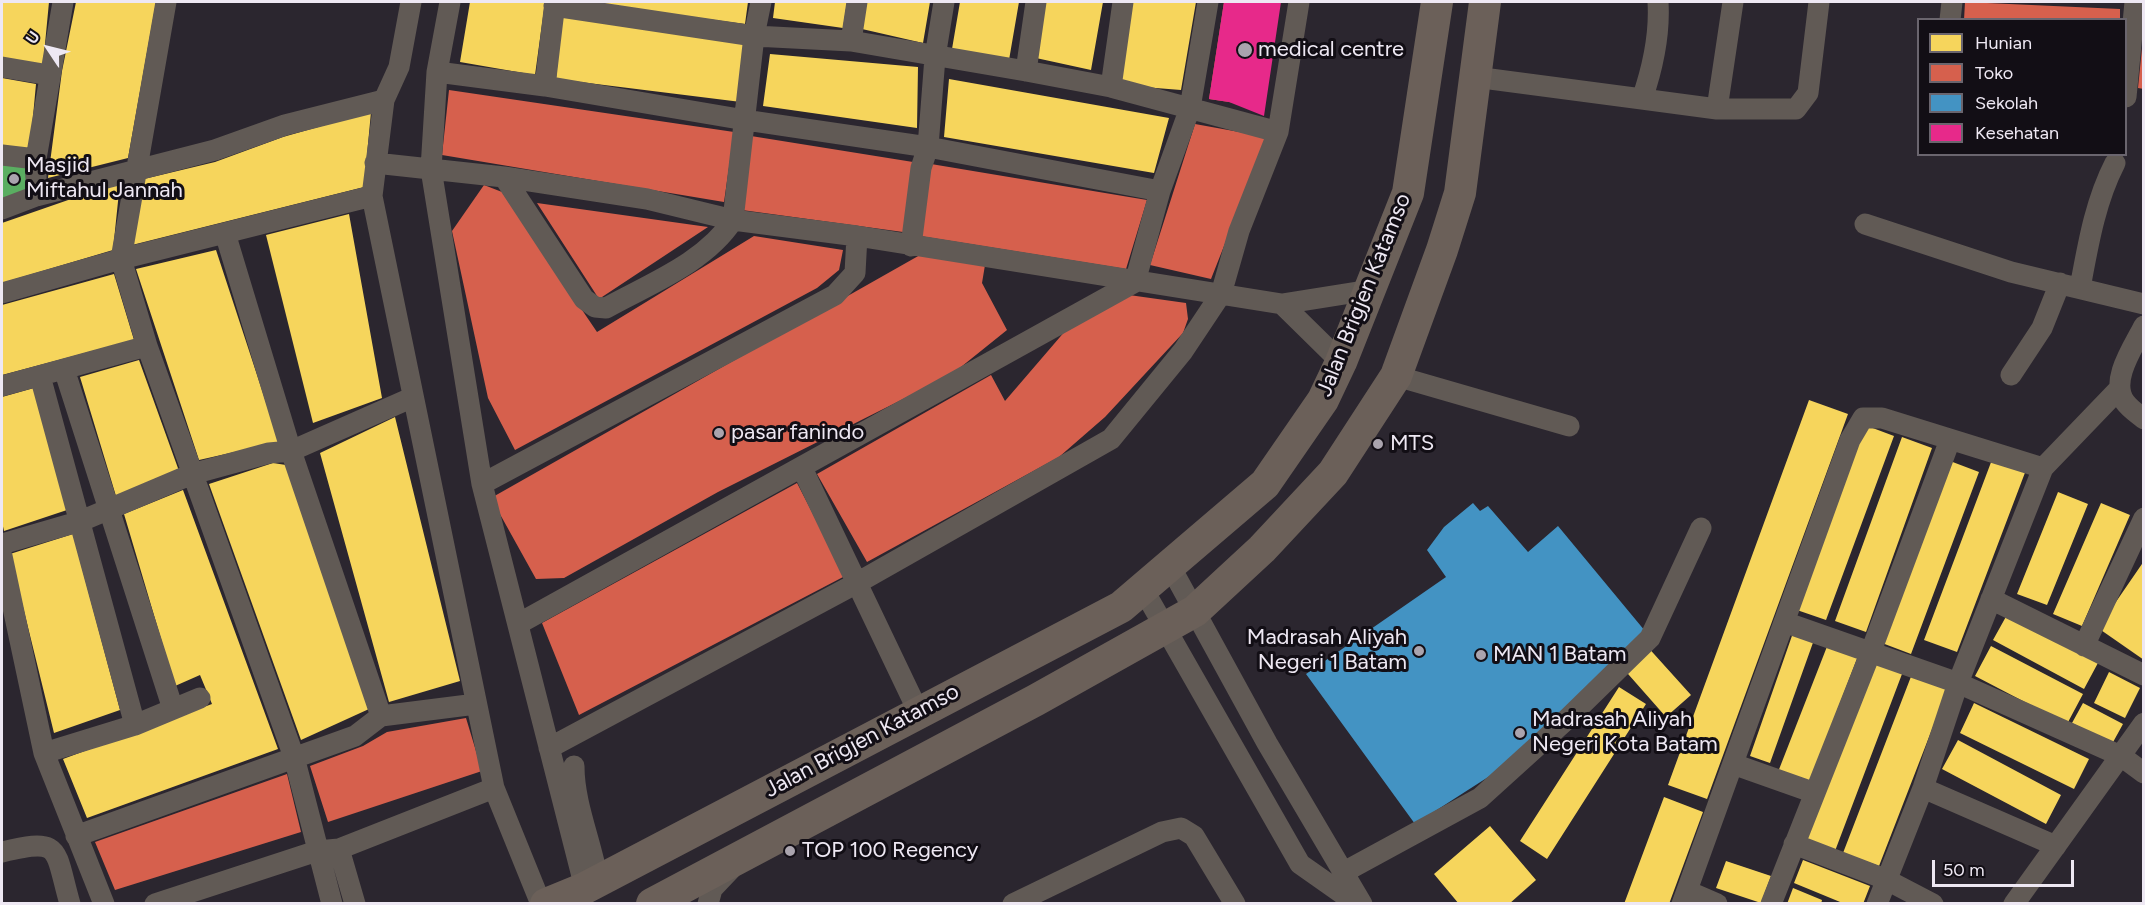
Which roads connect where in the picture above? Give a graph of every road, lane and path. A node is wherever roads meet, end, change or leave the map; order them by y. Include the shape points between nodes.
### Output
1 (63, 2) edge
2 (166, 2) edge
3 (411, 2) edge
4 (450, 2) edge
5 (761, 2) edge
6 (857, 2) edge
7 (944, 2) edge
8 (1036, 2) edge
9 (1123, 2) edge
10 (1208, 2) edge
11 (1299, 2) edge
12 (1437, 2) edge
13 (1485, 2) edge
14 (1658, 2) edge
15 (1734, 2) edge
16 (1819, 2) edge
17 (1952, 2) edge
18 (2135, 2) edge
19 (555, 4) edge
20 (1950, 18) edge
21 (754, 36) junction
22 (851, 41) junction
23 (935, 57) junction
24 (2, 67) edge
25 (1026, 71) junction
26 (437, 72) junction
27 (49, 75) junction
28 (1475, 77) junction
29 (545, 86) junction
30 (2127, 86) edge
31 (1111, 87) junction
32 (1642, 99) junction
33 (384, 100) junction
34 (1191, 108) junction
35 (1717, 109) junction
36 (745, 120) junction
37 (1278, 132) junction
38 (928, 147) junction
39 (2, 155) edge
40 (36, 159) junction
41 (375, 163) junction
42 (2115, 163) dead end
43 (135, 169) junction
44 (431, 169) junction
45 (504, 177) junction
46 (1160, 191) junction
47 (36, 196) junction
48 (372, 196) junction
49 (2, 209) edge
50 (733, 220) junction
51 (1865, 224) dead end
52 (225, 233) junction
53 (857, 236) junction
54 (911, 246) junction
55 (121, 259) junction
56 (1135, 282) junction
57 (2070, 285) junction
58 (1370, 290) junction
59 (2, 293) edge
60 (1221, 294) junction
61 (1282, 304) junction
62 (2144, 304) edge
63 (2144, 326) edge
64 (147, 346) junction
65 (1341, 362) junction
66 (64, 369) junction
67 (2011, 375) dead end
68 (40, 376) junction
69 (1396, 376) junction
70 (2, 386) edge
71 (2119, 389) junction
72 (411, 398) junction
73 (2144, 419) edge
74 (1569, 426) dead end
75 (1950, 440) junction
76 (291, 451) junction
77 (802, 468) junction
78 (2043, 468) junction
79 (192, 474) junction
80 (482, 484) junction
81 (108, 510) junction
82 (2144, 518) edge
83 (81, 521) junction
84 (1701, 528) dead end
85 (2, 544) edge
86 (2, 556) edge
87 (1170, 566) junction
88 (857, 583) junction
89 (1143, 589) junction
90 (1991, 599) junction
91 (1195, 611) junction
92 (1784, 622) junction
93 (518, 624) junction
94 (1166, 628) junction
95 (2084, 646) junction
96 (1870, 654) junction
97 (2144, 675) edge
98 (1958, 683) junction
99 (200, 698) dead end
100 (476, 704) junction
101 (173, 709) junction
102 (918, 711) junction
103 (381, 716) junction
104 (2144, 723) edge
105 (135, 725) junction
106 (549, 748) junction
107 (44, 753) junction
108 (2121, 756) junction
109 (294, 757) junction
110 (1733, 764) junction
111 (574, 766) dead end
112 (2144, 772) edge
113 (494, 788) junction
114 (1923, 788) junction
115 (1815, 793) junction
116 (76, 836) junction
117 (1794, 844) junction
118 (2056, 846) junction
119 (339, 849) junction
120 (317, 851) junction
121 (2, 852) edge
122 (742, 858) junction
123 (1344, 872) junction
124 (1885, 879) junction
125 (592, 884) junction
126 (1685, 897) edge
127 (70, 903) edge
128 (105, 903) edge
129 (155, 903) edge
130 (332, 903) edge
131 (355, 903) edge
132 (541, 903) edge
133 (546, 903) edge
134 (652, 903) edge
135 (708, 903) edge
136 (1013, 903) edge
137 (1235, 903) edge
138 (1357, 903) edge
139 (1362, 903) edge
140 (1718, 903) edge
141 (1771, 903) edge
142 (1877, 903) edge
143 (1933, 903) edge
144 (2014, 903) edge

1 - 27 street
2 - 43 street
3 - 33 street via 399,67
4 - 26 street
5 - 21 street
6 - 22 street
7 - 23 street
8 - 25 street
9 - 31 street
10 - 34 street
11 - 37 street
12 - 58 highway, Jalan Brigjen Katamso via 1408,193
13 - 28 highway, Jalan Brigjen Katamso
14 - 32 street via 1659,23 1651,73
15 - 35 street
16 - 35 street via 1808,93 1803,103 1796,109
17 - 20 street
18 - 30 street
19 - 21 street
19 - 29 street
21 - 22 street
21 - 36 street
22 - 23 street
23 - 25 street
23 - 38 street
24 - 27 street
25 - 31 street
26 - 29 street
26 - 44 street
27 - 40 street
28 - 32 street
28 - 69 highway, Jalan Brigjen Katamso via 1460,193
29 - 36 street
31 - 34 street
32 - 35 street
33 - 41 street
33 - 43 street via 285,124 215,150
34 - 37 street
34 - 46 street
36 - 38 street
36 - 50 street
37 - 60 street via 1239,231
38 - 46 street
38 - 54 street via 921,168
39 - 40 street
40 - 47 street
41 - 44 street
41 - 48 street
42 - 57 street
43 - 47 street
43 - 55 street
44 - 45 street
44 - 80 street
45 - 50 street via 647,199
45 - 50 street via 584,299 595,307 606,308 703,254
46 - 56 street
47 - 49 street
48 - 52 street
48 - 72 street
50 - 53 street
51 - 57 street via 1994,267
52 - 55 street
52 - 76 street
53 - 54 street
53 - 80 street via 855,273 835,295
54 - 56 street
55 - 59 street
55 - 64 street
56 - 60 street
56 - 77 street
57 - 62 street
57 - 67 street
58 - 61 street
58 - 65 highway, Jalan Brigjen Katamso
60 - 61 street
60 - 88 street via 1183,351 1111,439
61 - 65 street
63 - 71 street
64 - 66 street
64 - 79 street
65 - 87 highway, Jalan Brigjen Katamso via 1323,400 1265,484
66 - 68 street
66 - 81 street
68 - 70 street
68 - 83 street
69 - 74 street
69 - 91 highway, Jalan Brigjen Katamso via 1333,473 1263,549
71 - 73 street via 2125,402
71 - 78 street
72 - 76 street
72 - 100 street
75 - 78 street
75 - 92 street via 1882,418 1863,418 1850,440
75 - 96 street
76 - 79 street via 268,453
76 - 103 street
77 - 88 street
77 - 93 street
78 - 90 street
79 - 81 street
79 - 109 street
80 - 93 street
81 - 83 street
81 - 101 street
82 - 95 street
83 - 85 street
83 - 105 street
84 - 123 street via 1650,638 1565,721 1480,798
86 - 107 street
87 - 89 highway, Jalan Brigjen Katamso
87 - 91 street
88 - 102 street
88 - 106 street
89 - 94 street
89 - 102 highway, Jalan Brigjen Katamso via 1120,607
90 - 95 street
90 - 98 street
91 - 94 highway, Jalan Brigjen Katamso
91 - 123 street via 1266,743
92 - 96 street
92 - 110 street
93 - 106 street
94 - 122 highway, Jalan Brigjen Katamso
94 - 138 street via 1300,864
95 - 97 street
96 - 98 street
96 - 115 street
98 - 108 street
98 - 114 street
99 - 101 street
100 - 103 street
100 - 113 street
101 - 105 street
102 - 125 highway, Jalan Brigjen Katamso
103 - 109 street via 355,736
104 - 108 street
105 - 107 street
106 - 125 street
107 - 116 street
108 - 112 street
108 - 118 street
109 - 116 street
109 - 120 street
110 - 115 street
110 - 126 street
111 - 125 street via 574,787 593,852
113 - 119 street
113 - 132 street
114 - 118 street
114 - 124 street
115 - 117 street
116 - 128 street
117 - 124 street
117 - 141 street
118 - 144 street
119 - 120 street
119 - 131 street
120 - 129 street
120 - 130 street
121 - 127 street via 35,844 54,850
122 - 134 highway, Jalan Brigjen Katamso
122 - 135 street via 718,882
123 - 139 street
124 - 142 street
124 - 143 street
125 - 133 highway, Jalan Brigjen Katamso
126 - 140 street
136 - 137 street via 1162,832 1181,828 1194,836

